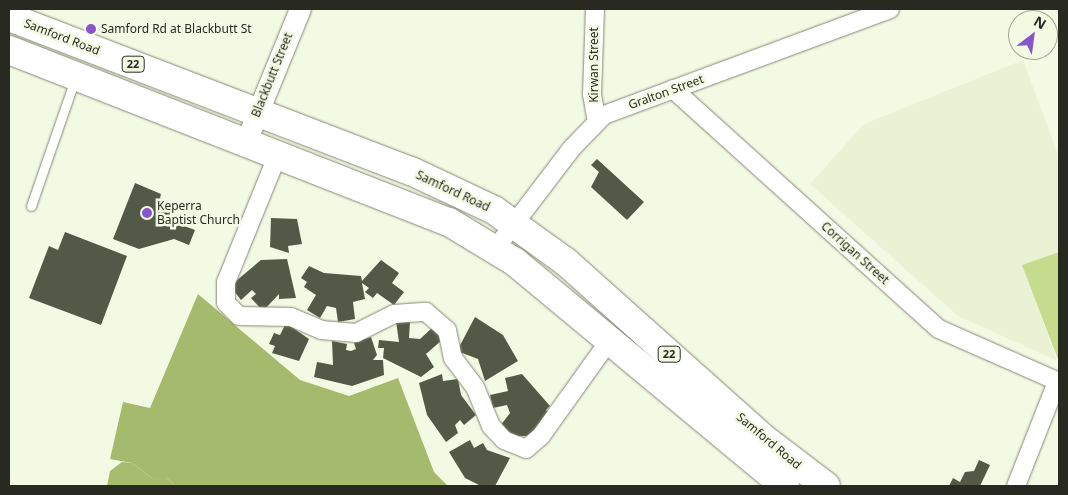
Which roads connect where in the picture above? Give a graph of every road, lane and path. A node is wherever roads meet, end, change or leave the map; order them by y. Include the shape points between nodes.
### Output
1 (300, 9) edge
2 (594, 9) edge
3 (890, 9) edge
4 (9, 17) edge
5 (9, 50) edge
6 (76, 76) junction
7 (673, 89) junction
8 (257, 112) junction
9 (597, 122) junction
10 (246, 141) junction
11 (278, 154) junction
12 (31, 206) dead end
13 (513, 221) junction
14 (494, 249) junction
15 (609, 341) junction
16 (1058, 382) edge
17 (785, 486) edge
18 (826, 486) edge
19 (1016, 486) edge

1 - 8 street, Blackbutt Street
2 - 9 street, Kirwan Street via 592,94
3 - 7 street, Gralton Street
4 - 8 main road, Samford Road / 22
5 - 6 main road, Samford Road / 22
6 - 10 main road, Samford Road / 22
6 - 12 lane
7 - 9 street, Gralton Street
7 - 16 street, Corrigan Street via 938,329
8 - 10 street, Blackbutt Street
8 - 13 main road, Samford Road / 22 via 446,186
9 - 13 street, Gralton Street
10 - 11 main road, Samford Road / 22
11 - 14 main road, Samford Road / 22 via 425,211
11 - 15 street via 225,288 226,303 239,316 291,317 321,330 349,333 404,311 435,316 447,330 453,358 475,387 490,426 504,440 526,449 541,436
13 - 14 street, Gralton Street
13 - 18 main road, Samford Road / 22 via 602,294 763,438
14 - 15 main road, Samford Road / 22
15 - 17 main road, Samford Road / 22
16 - 19 street

